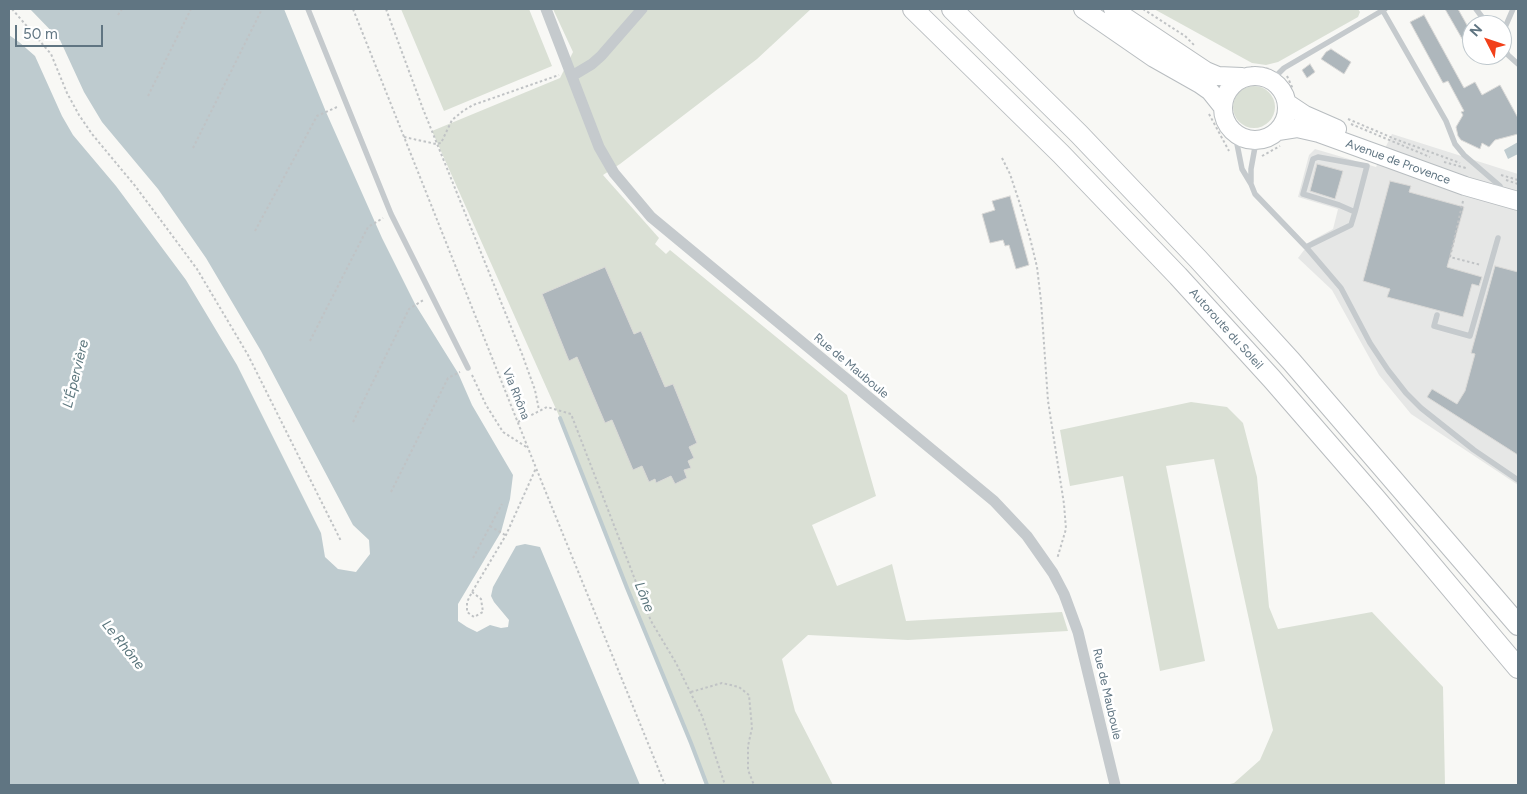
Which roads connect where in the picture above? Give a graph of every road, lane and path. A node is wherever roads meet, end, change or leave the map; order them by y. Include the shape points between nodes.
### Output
1 (12, 9) edge
2 (122, 9) edge
3 (191, 9) edge
4 (262, 9) edge
5 (308, 9) edge
6 (353, 9) edge
7 (386, 9) edge
8 (546, 9) edge
9 (642, 9) edge
10 (913, 9) edge
11 (952, 9) edge
12 (1083, 9) edge
13 (1113, 9) edge
14 (1384, 10) edge
15 (118, 15) dead end
16 (567, 75) junction
17 (1242, 78) junction
18 (1272, 80) junction
19 (1210, 92) junction
20 (148, 96) dead end
21 (1287, 102) junction
22 (345, 104) junction
23 (1222, 106) junction
24 (1345, 118) dead end
25 (1342, 120) dead end
26 (1235, 134) junction
27 (404, 137) junction
28 (1281, 137) junction
29 (437, 144) junction
30 (193, 148) dead end
31 (1256, 148) junction
32 (1238, 154) junction
33 (1002, 158) dead end
34 (1433, 158) dead end
35 (1442, 161) dead end
36 (1470, 167) dead end
37 (1486, 174) junction
38 (1497, 180) junction
39 (1518, 182) edge
40 (1251, 184) junction
41 (1518, 191) edge
42 (1463, 196) dead end
43 (1518, 200) edge
44 (1355, 212) junction
45 (391, 214) junction
46 (255, 230) dead end
47 (1498, 238) dead end
48 (1306, 248) junction
49 (1481, 265) dead end
50 (431, 296) junction
51 (1437, 315) dead end
52 (310, 341) dead end
53 (468, 368) junction
54 (539, 412) junction
55 (353, 422) dead end
56 (518, 422) junction
57 (528, 448) junction
58 (536, 468) junction
59 (1518, 480) edge
60 (391, 492) dead end
61 (502, 504) dead end
62 (490, 526) junction
63 (506, 535) junction
64 (341, 541) dead end
65 (473, 558) dead end
66 (1053, 573) junction
67 (472, 592) junction
68 (1514, 619) edge
69 (1518, 668) edge
70 (691, 692) junction
71 (665, 785) edge
72 (724, 785) edge
73 (754, 785) edge
74 (1115, 785) edge

1 - 64 path via 51,54 67,93 92,134 197,269 248,355
2 - 15 path
3 - 20 path
4 - 30 path
5 - 22 lane
6 - 27 path, Via Rhôna
7 - 29 path
8 - 16 street, Rue de Mauboule
9 - 16 street via 592,64
10 - 69 highway, Autoroute du Soleil via 1061,154 1178,276 1371,493
11 - 68 highway, Autoroute du Soleil via 1079,134 1198,259
12 - 19 main road
13 - 17 main road via 1206,71 1218,76
14 - 18 lane via 1284,68
14 - 37 lane via 1446,121 1455,144
16 - 29 path via 473,105 452,120 444,139
16 - 66 street, Rue de Mauboule via 614,173 652,217 994,502 1027,536
17 - 18 main road via 1252,75
17 - 23 main road via 1228,89
18 - 21 main road
19 - 23 main road
19 - 32 path via 1204,104 1228,151
21 - 28 main road
21 - 38 main road, Avenue de Provence via 1321,123 1436,166
22 - 45 lane
22 - 46 path via 317,116
23 - 26 main road via 1225,122
24 - 36 path
25 - 34 path
26 - 31 main road
26 - 32 lane
27 - 29 path
27 - 56 path, Via Rhôna
28 - 31 main road via 1269,137
28 - 31 path via 1262,156
28 - 43 main road, Avenue de Provence via 1297,128 1318,133 1465,186
29 - 54 path via 522,354
31 - 40 lane
32 - 40 lane
33 - 66 path via 1010,174 1037,267 1048,401 1066,529
35 - 37 path
37 - 38 lane
37 - 39 path
38 - 39 path
38 - 41 main road, Avenue de Provence
40 - 48 lane via 1262,203
42 - 49 path via 1450,257
44 - 44 lane via 1303,194 1314,158 1367,166
44 - 48 lane via 1351,225
45 - 50 lane
45 - 52 path via 368,227
47 - 51 lane via 1470,336 1434,326
48 - 59 lane via 1340,288 1370,343 1406,393 1474,450
50 - 53 lane
50 - 55 path via 409,309
53 - 57 path via 503,432
53 - 60 path via 448,378
54 - 56 path
54 - 70 path via 548,407 571,414 651,621
56 - 57 path, Via Rhôna
57 - 58 path, Via Rhôna
58 - 63 path
58 - 71 path, Via Rhôna
61 - 62 path
62 - 63 path
62 - 65 path
63 - 67 path
66 - 74 street, Rue de Mauboule via 1078,632
67 - 67 path via 467,602 468,612 474,617 483,612 481,599
70 - 72 path
70 - 73 path via 722,683 739,687 749,695 752,728 748,770

